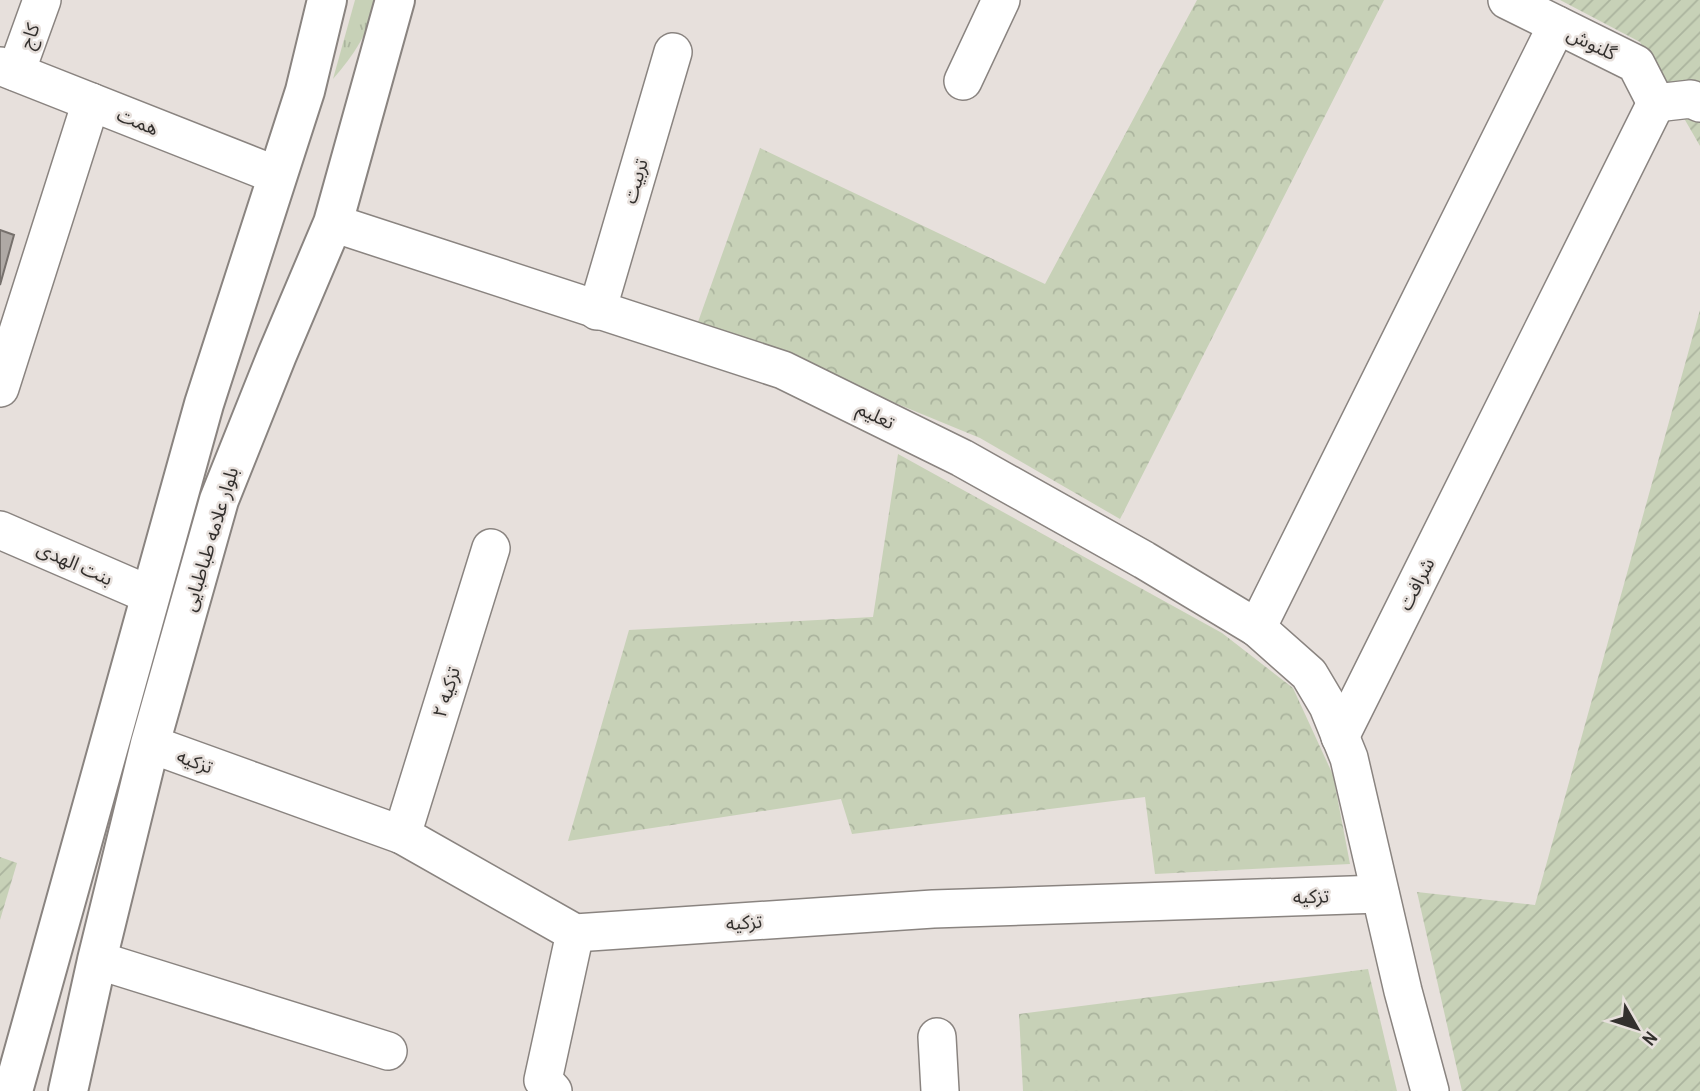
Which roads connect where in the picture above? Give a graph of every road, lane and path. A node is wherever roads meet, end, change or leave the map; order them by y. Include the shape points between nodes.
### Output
1 (42, 0) edge
2 (327, 0) edge
3 (395, 0) edge
4 (1001, 0) edge
5 (1507, 0) edge
6 (1557, 25) junction
7 (673, 52) dead end
8 (8, 69) edge
9 (963, 81) dead end
10 (91, 102) junction
11 (1656, 103) junction
12 (1700, 103) edge
13 (276, 175) junction
14 (333, 223) junction
15 (597, 311) junction
16 (0, 388) edge
17 (0, 530) edge
18 (491, 548) dead end
19 (149, 596) junction
20 (1257, 628) junction
21 (1340, 737) junction
22 (150, 744) junction
23 (402, 835) junction
24 (1380, 894) junction
25 (575, 933) junction
26 (97, 960) junction
27 (937, 1037) dead end
28 (388, 1051) dead end
29 (13, 1091) edge
30 (68, 1091) edge
31 (553, 1091) edge
32 (940, 1091) edge
33 (1430, 1091) edge

1 - 8 street, کاج
2 - 13 main road via 305,90
3 - 14 main road, بلوار علامه طباطبایی
4 - 9 street
5 - 6 street, گلنوش
6 - 11 street, گلنوش via 1636,64
6 - 20 street
7 - 15 street, تربیت
8 - 10 street, همت
10 - 13 street, همت
10 - 16 street
11 - 12 street via 1691,99
11 - 21 street, شرافت
13 - 19 main road
14 - 15 street, تعلیم
14 - 22 main road, بلوار علامه طباطبایی via 219,500
15 - 20 street, تعلیم via 795,376 962,458
17 - 19 street, بنت الهدی
18 - 23 street, تزکیه ۲
19 - 29 main road
20 - 21 street, تعلیم via 1309,674
21 - 24 street via 1349,758
22 - 23 street, تزکیه
22 - 26 main road, بلوار علامه طباطبایی
23 - 25 street, تزکیه
24 - 25 street, تزکیه via 933,909
24 - 33 street
25 - 31 street via 543,1080
26 - 28 street
26 - 30 main road, بلوار علامه طباطبایی
27 - 32 street

